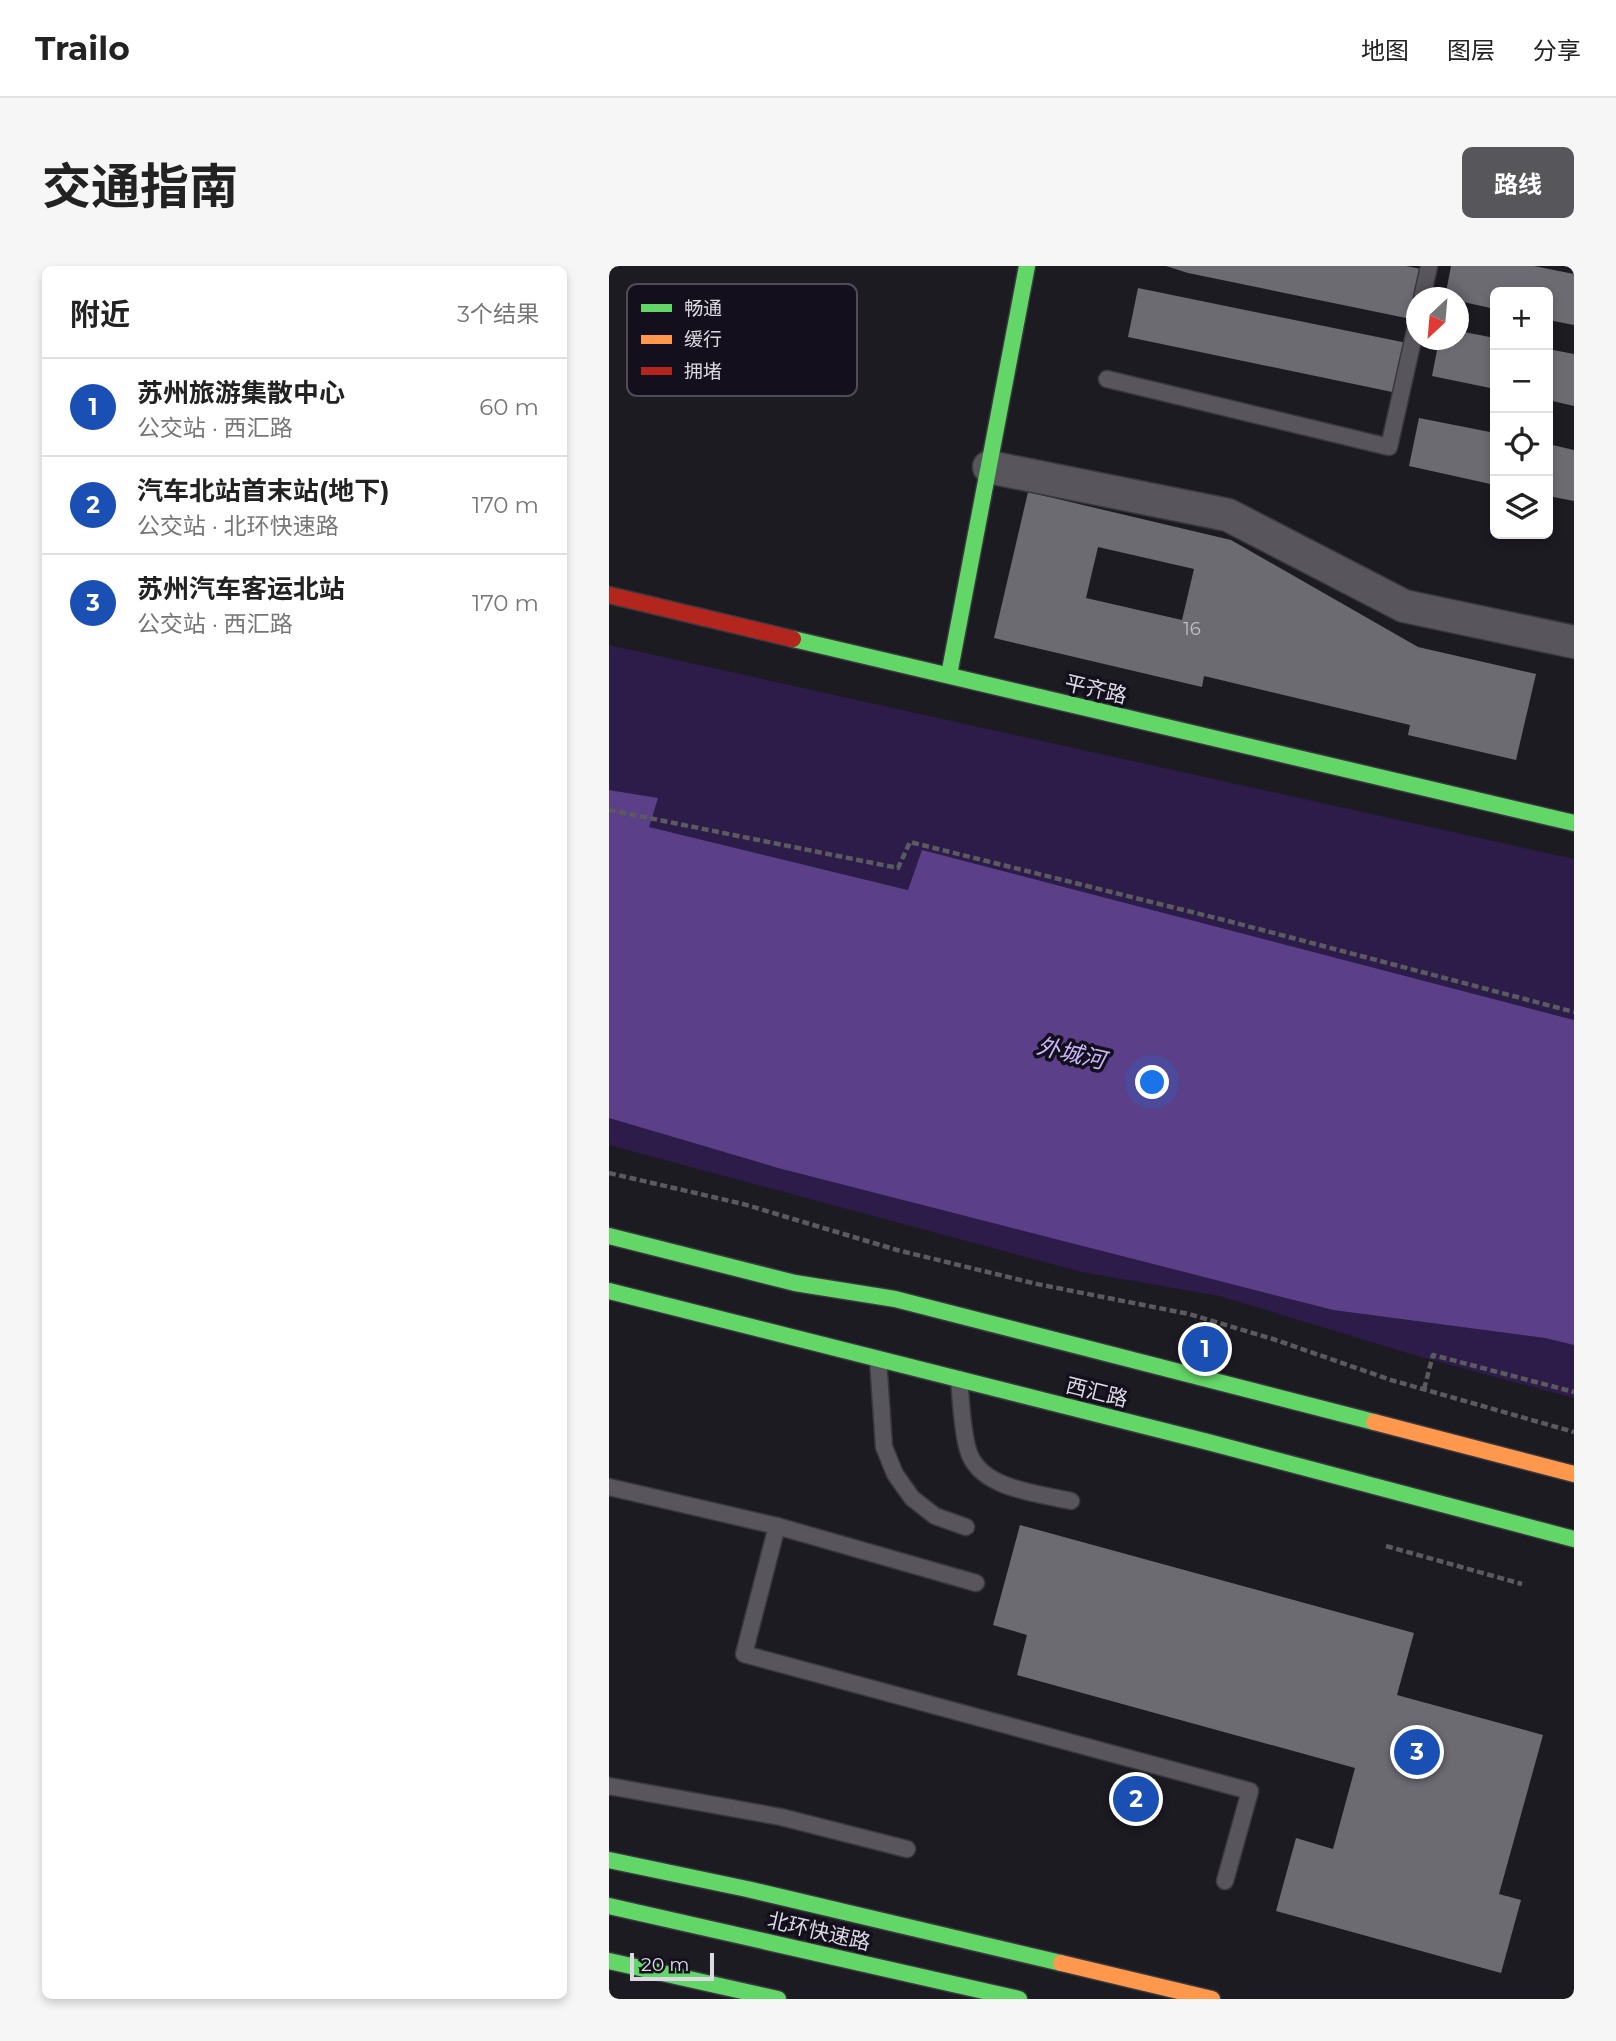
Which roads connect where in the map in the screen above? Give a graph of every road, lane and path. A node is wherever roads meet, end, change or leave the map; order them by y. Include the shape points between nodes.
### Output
1 (1027, 266) edge
2 (1429, 266) edge
3 (1424, 287) edge
4 (1410, 350) edge
5 (1107, 379) dead end
6 (989, 467) junction
7 (609, 595) edge
8 (1574, 642) edge
9 (949, 675) junction
10 (609, 810) edge
11 (1574, 823) edge
12 (1574, 1012) edge
13 (609, 1173) edge
14 (609, 1236) edge
15 (609, 1291) edge
16 (877, 1359) junction
17 (959, 1379) junction
18 (1423, 1389) junction
19 (1574, 1392) edge
20 (1574, 1432) edge
21 (1574, 1474) edge
22 (609, 1487) edge
23 (1071, 1501) dead end
24 (777, 1526) junction
25 (966, 1527) dead end
26 (1574, 1539) edge
27 (1386, 1546) dead end
28 (976, 1583) dead end
29 (1522, 1584) dead end
30 (609, 1786) edge
31 (907, 1849) dead end
32 (609, 1860) edge
33 (1225, 1881) dead end
34 (609, 1906) edge
35 (609, 1961) edge
36 (778, 1999) edge
37 (1019, 1999) edge
38 (1212, 1999) edge

1 - 6 main road
2 - 3 lane
4 - 5 lane via 1389,447
6 - 8 street via 1228,515 1404,606
6 - 9 main road
7 - 9 main road, 平齐路
9 - 11 main road, 平齐路
10 - 12 path via 898,868 910,842
13 - 18 path via 743,1205 897,1250 1189,1314
14 - 21 main road, 西汇路 via 796,1283 895,1299
15 - 16 main road, 西汇路
16 - 17 main road, 西汇路
16 - 25 lane via 884,1447 895,1474 912,1498 935,1516
17 - 23 lane via 968,1450 982,1473 993,1481
17 - 26 main road, 西汇路
18 - 19 path via 1433,1355
18 - 20 path
22 - 24 lane
24 - 28 lane
24 - 33 lane via 744,1654 1250,1791
27 - 29 path
30 - 31 lane via 781,1817
32 - 38 main road
34 - 37 main road, 北环快速路
35 - 36 main road

